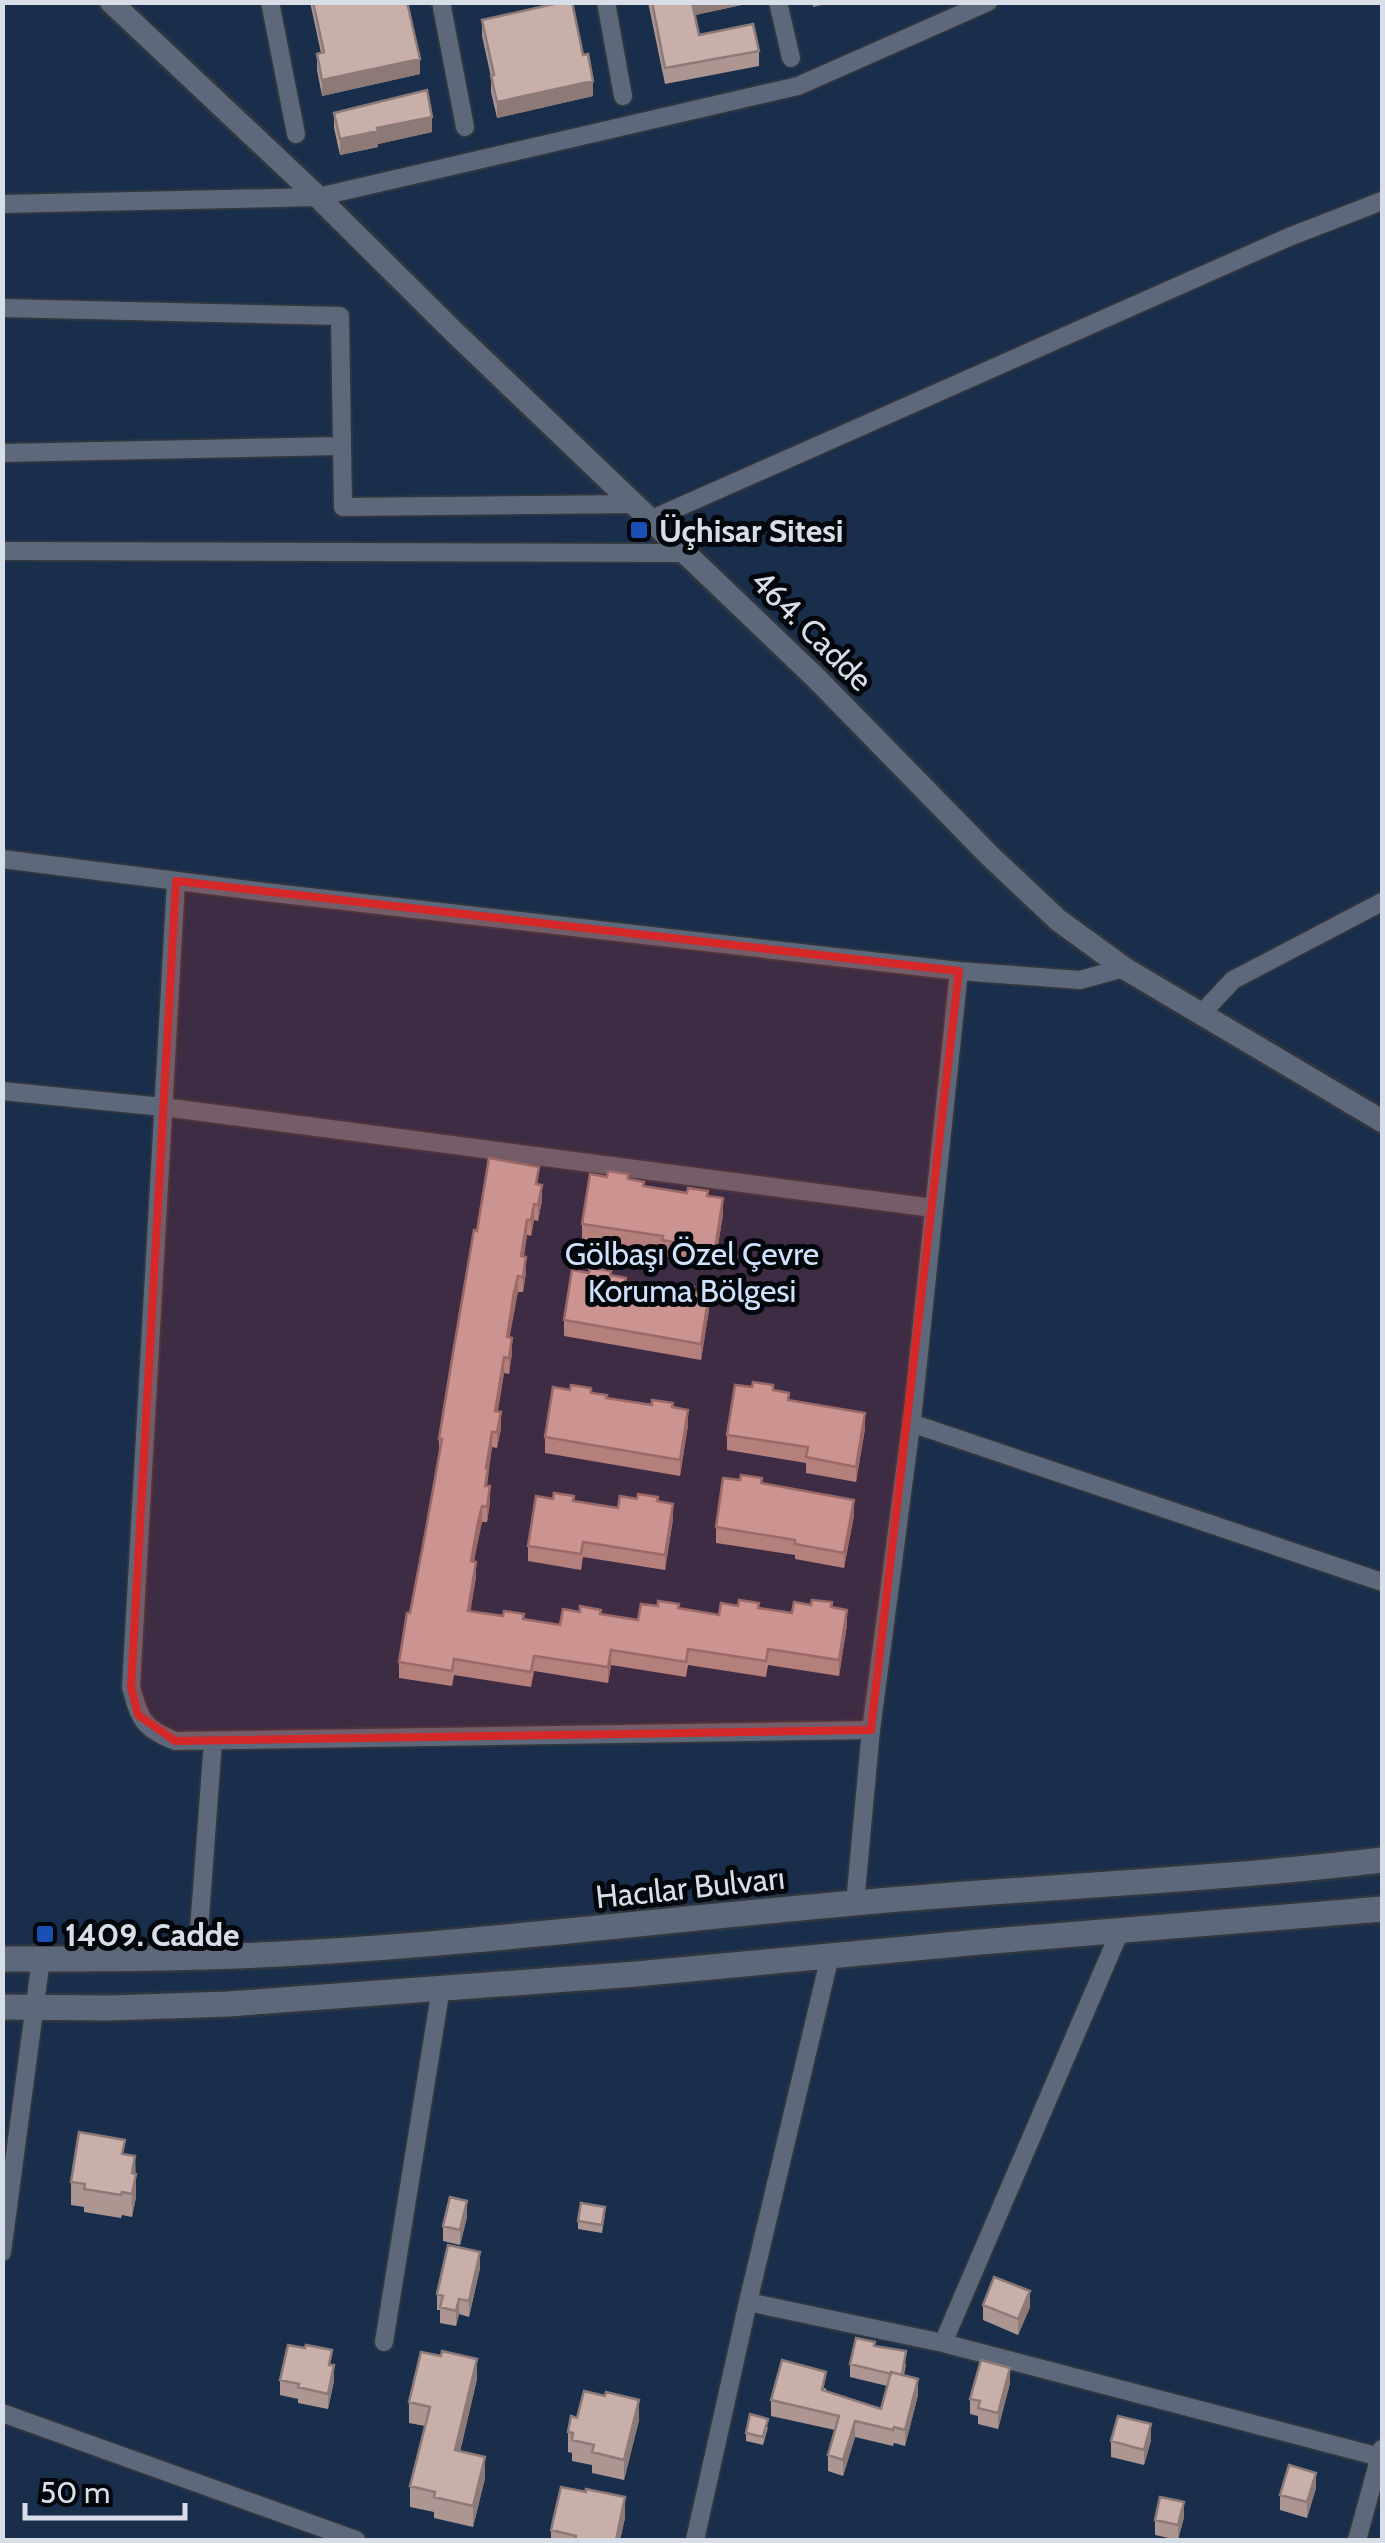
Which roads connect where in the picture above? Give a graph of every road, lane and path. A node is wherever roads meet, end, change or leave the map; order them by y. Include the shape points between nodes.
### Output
1 (110, 2) edge
2 (270, 2) edge
3 (442, 2) edge
4 (606, 2) edge
5 (778, 2) edge
6 (988, 2) edge
7 (791, 58) dead end
8 (624, 96) dead end
9 (465, 127) dead end
10 (296, 134) dead end
11 (318, 197) junction
12 (1382, 200) edge
13 (2, 204) edge
14 (2, 308) edge
15 (340, 446) junction
16 (2, 453) edge
17 (644, 511) junction
18 (2, 551) edge
19 (687, 553) junction
20 (2, 859) edge
21 (176, 880) junction
22 (1382, 902) edge
23 (1124, 968) junction
24 (958, 971) junction
25 (1202, 1013) junction
26 (2, 1091) edge
27 (163, 1108) junction
28 (1382, 1122) edge
29 (933, 1208) junction
30 (911, 1424) junction
31 (1382, 1582) edge
32 (871, 1730) junction
33 (214, 1741) junction
34 (1382, 1860) edge
35 (855, 1903) junction
36 (1382, 1909) edge
37 (1120, 1931) junction
38 (830, 1956) junction
39 (198, 1957) junction
40 (2, 1959) edge
41 (42, 1959) junction
42 (440, 1988) junction
43 (2, 2008) edge
44 (36, 2008) junction
45 (2, 2252) edge
46 (748, 2302) junction
47 (384, 2342) dead end
48 (943, 2343) junction
49 (2, 2413) edge
50 (1381, 2452) edge
51 (356, 2540) edge
52 (696, 2540) edge
53 (1357, 2540) edge

1 - 11 street, 464. Cadde
2 - 10 street
3 - 9 street
4 - 8 street
5 - 7 street
6 - 11 street via 798,86
11 - 13 street
11 - 17 street, 464. Cadde
12 - 17 street
14 - 15 street via 340,316
15 - 16 street
15 - 17 street via 343,506
17 - 19 street, 464. Cadde
18 - 19 street
19 - 23 street, 464. Cadde via 1028,893
20 - 21 street
21 - 24 street
21 - 27 street
22 - 25 street via 1232,980
23 - 24 street via 1080,980
23 - 25 street, 464. Cadde
24 - 29 street
25 - 28 street, 464. Cadde
26 - 27 street
27 - 29 street
27 - 33 street via 131,1687 138,1716 156,1733 175,1741
29 - 30 street
30 - 31 street
30 - 32 street
32 - 33 street
32 - 35 street
33 - 39 street
34 - 35 main road, Hacılar Bulvarı
35 - 39 main road, Hacılar Bulvarı via 502,1938
36 - 37 main road
37 - 38 main road
37 - 48 street
38 - 42 main road
38 - 46 street
39 - 41 main road, Hacılar Bulvarı
40 - 41 main road, Hacılar Bulvarı
41 - 44 street
42 - 44 main road via 166,2007
42 - 47 street
43 - 44 main road
44 - 45 street
46 - 48 street
46 - 52 street
48 - 50 street
49 - 51 street
50 - 53 street

